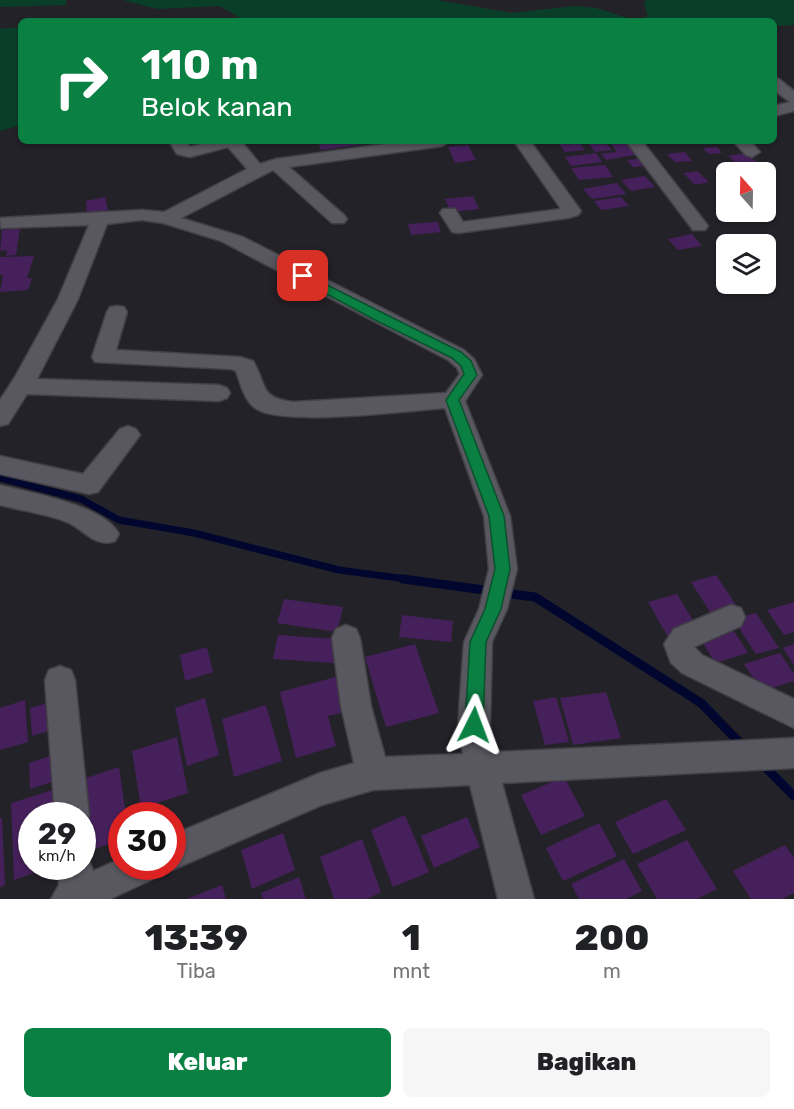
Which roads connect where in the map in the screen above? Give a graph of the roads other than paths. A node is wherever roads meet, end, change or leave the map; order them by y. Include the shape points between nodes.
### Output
1 (777, 85) edge
2 (794, 99) edge
3 (794, 106) edge
4 (777, 110) edge
5 (179, 144) edge
6 (221, 144) edge
7 (236, 144) edge
8 (393, 144) edge
9 (524, 144) edge
10 (636, 144) edge
11 (312, 149) edge
12 (266, 167) junction
13 (448, 213) dead end
14 (167, 218) junction
15 (100, 219) junction
16 (338, 219) dead end
17 (1, 224) edge
18 (699, 226) dead end
19 (117, 312) dead end
20 (21, 386) junction
21 (219, 393) dead end
22 (453, 400) junction
23 (0, 418) edge
24 (128, 435) dead end
25 (0, 465) edge
26 (0, 495) edge
27 (106, 534) dead end
28 (731, 617) dead end
29 (346, 638) dead end
30 (60, 680) dead end
31 (794, 714) edge
32 (793, 753) edge
33 (482, 768) junction
34 (373, 774) junction
35 (71, 802) edge
36 (186, 847) edge
37 (108, 877) edge
38 (74, 887) edge
39 (516, 899) edge

1 - 2 street
3 - 4 street
5 - 6 street via 183,151 190,152
7 - 12 street
8 - 11 street
9 - 13 street via 572,211 458,228
10 - 18 street
11 - 12 street
12 - 14 street
12 - 16 street
14 - 15 street via 142,215
14 - 22 street via 233,239 456,355 471,375
15 - 17 street
15 - 20 street via 68,299
19 - 22 street via 103,357 232,362 245,366 261,403 268,407 293,410
20 - 21 street
20 - 23 street
22 - 33 street via 497,516 503,569 493,609 478,642 474,725
24 - 25 street via 88,485
26 - 27 street via 76,515
28 - 31 street via 684,638 679,644 681,654 692,664
29 - 34 street via 356,706
30 - 35 street
32 - 33 street
33 - 34 street
33 - 39 street
34 - 36 street via 320,789
37 - 38 street

